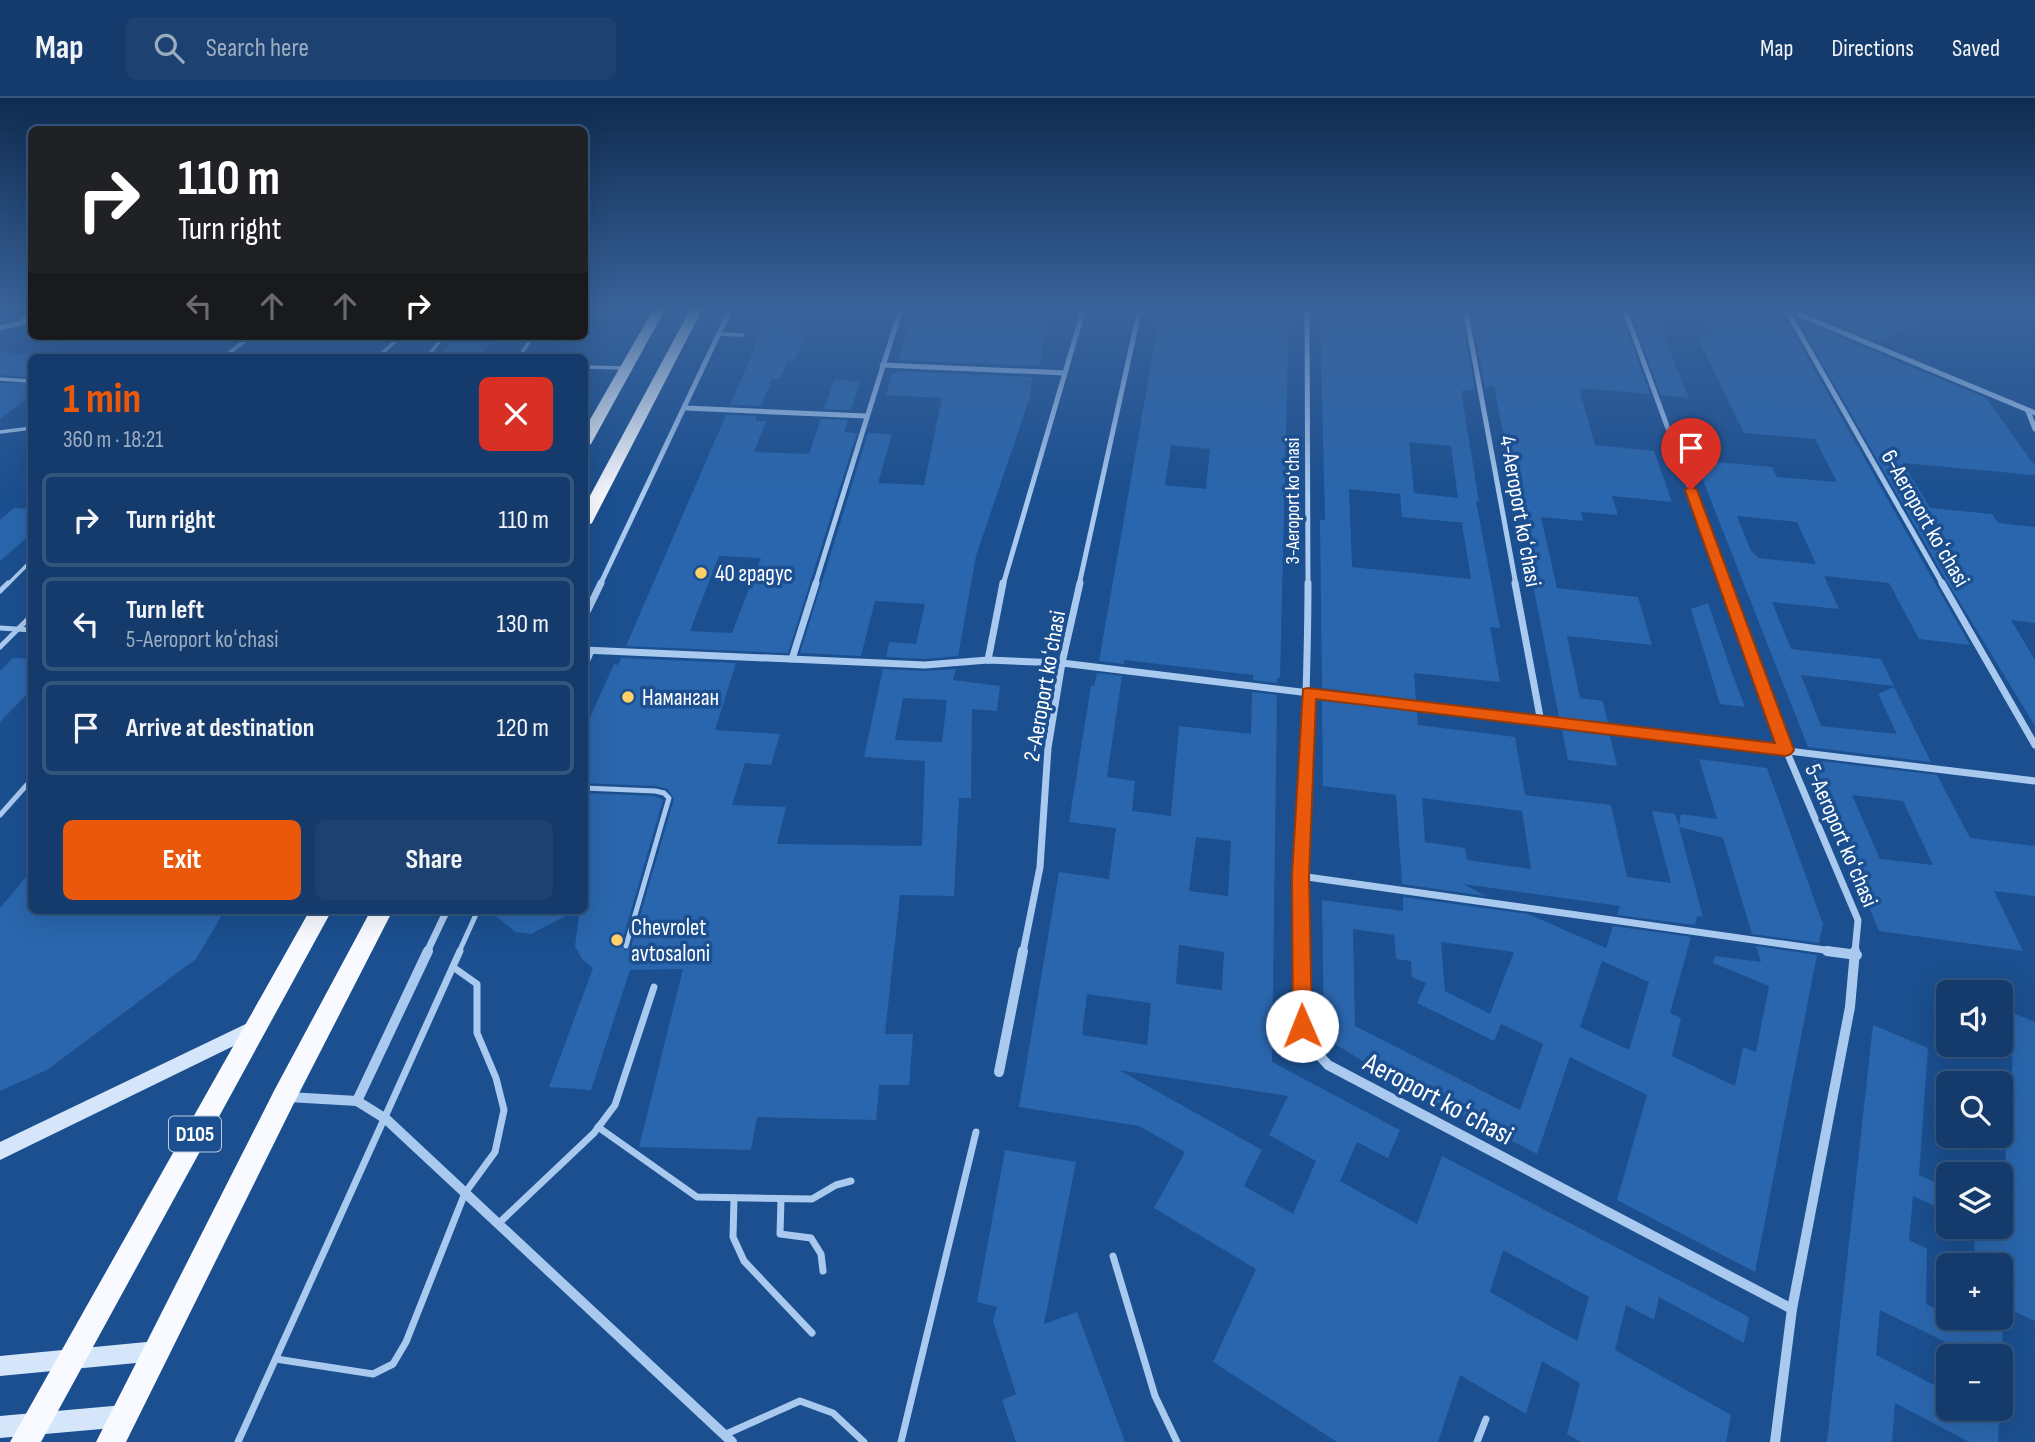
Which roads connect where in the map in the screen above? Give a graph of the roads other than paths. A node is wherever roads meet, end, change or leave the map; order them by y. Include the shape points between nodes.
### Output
1 (624, 371) edge
2 (664, 371) edge
3 (703, 371) edge
4 (880, 371) edge
5 (1013, 371) edge
6 (1126, 371) edge
7 (1307, 371) edge
8 (1477, 371) edge
9 (1647, 371) edge
10 (1820, 371) edge
11 (1933, 371) edge
12 (1065, 373) joint
13 (0, 379) edge
14 (28, 381) dead end
15 (686, 408) junction
16 (2028, 411) junction
17 (2035, 413) edge
18 (866, 416) junction
19 (28, 428) edge
20 (2035, 429) edge
21 (0, 432) edge
22 (588, 436) edge
23 (588, 515) edge
24 (28, 564) edge
25 (0, 591) edge
26 (588, 610) edge
27 (28, 619) edge
28 (0, 628) edge
29 (18, 629) junction
30 (28, 630) edge
31 (0, 647) edge
32 (588, 651) edge
33 (792, 659) junction
34 (988, 660) junction
35 (1062, 663) junction
36 (1308, 693) junction
37 (1541, 722) junction
38 (2035, 745) edge
39 (1786, 750) junction
40 (2035, 781) edge
41 (28, 784) edge
42 (588, 788) edge
43 (0, 815) edge
44 (1300, 876) junction
45 (319, 914) edge
46 (380, 914) edge
47 (445, 914) edge
48 (476, 914) edge
49 (626, 946) dead end
50 (1857, 956) junction
51 (453, 967) junction
52 (654, 988) dead end
53 (252, 1030) junction
54 (999, 1072) dead end
55 (284, 1097) junction
56 (356, 1101) junction
57 (386, 1119) junction
58 (598, 1127) junction
59 (976, 1132) dead end
60 (0, 1151) edge
61 (851, 1181) dead end
62 (465, 1193) junction
63 (734, 1198) junction
64 (781, 1199) junction
65 (498, 1224) junction
66 (1113, 1256) dead end
67 (823, 1271) dead end
68 (1792, 1308) junction
69 (812, 1333) dead end
70 (157, 1351) junction
71 (70, 1358) junction
72 (276, 1359) junction
73 (0, 1366) edge
74 (124, 1416) junction
75 (1486, 1419) dead end
76 (0, 1427) edge
77 (30, 1432) edge
78 (728, 1438) edge
79 (111, 1442) edge
80 (237, 1442) edge
81 (864, 1442) edge
82 (901, 1442) edge
83 (1177, 1442) edge
84 (1477, 1442) edge
85 (1775, 1442) edge

1 - 22 highway
2 - 23 highway
3 - 15 street
4 - 18 street
5 - 12 street
6 - 35 street, 2-Aeroport koʻchasi
7 - 36 street, 3-Aeroport koʻchasi
8 - 37 street, 4-Aeroport koʻchasi
9 - 39 street, 5-Aeroport koʻchasi
10 - 38 street, 6-Aeroport koʻchasi
11 - 16 street
12 - 34 street via 1005,573
13 - 14 lane
15 - 18 street
15 - 26 street
16 - 17 street
16 - 20 street
18 - 33 street
19 - 21 lane
24 - 25 lane
27 - 29 lane
28 - 29 lane
29 - 30 lane
29 - 31 lane
32 - 33 street
33 - 34 street via 925,666
34 - 35 street
35 - 36 street
35 - 54 street, 2-Aeroport koʻchasi via 1048,748 1040,867
36 - 37 street
36 - 44 street, Aeroport koʻchasi
37 - 39 street
39 - 40 street
39 - 50 street, 5-Aeroport koʻchasi via 1858,920
41 - 43 lane
42 - 49 lane via 655,790 669,798
44 - 50 street
44 - 68 street, Aeroport koʻchasi via 1302,1026 1309,1044 1328,1065
45 - 53 highway, D105
46 - 55 highway, D105
47 - 56 street
48 - 51 lane
50 - 68 street, 5-Aeroport koʻchasi
51 - 57 lane
51 - 62 lane via 477,984 477,1033 504,1110 495,1152
52 - 58 lane via 615,1105
53 - 60 main road
53 - 71 highway, D105
55 - 56 street
55 - 70 highway, D105
56 - 57 street
57 - 62 street
57 - 72 lane
58 - 63 lane via 697,1197
58 - 65 lane
59 - 82 lane
61 - 64 lane via 812,1199
62 - 65 street
62 - 72 lane via 393,1364 373,1374
63 - 64 lane
63 - 69 lane via 733,1237 744,1261
64 - 67 lane via 780,1234 811,1238 821,1254
65 - 78 street
66 - 83 lane via 1156,1396
68 - 85 street, 5-Aeroport koʻchasi
70 - 71 main road
70 - 74 highway, D105
71 - 73 main road
71 - 77 highway, D105
72 - 80 lane
74 - 77 main road
74 - 79 highway, D105
75 - 84 lane
76 - 77 main road
78 - 81 lane via 800,1401 833,1413

